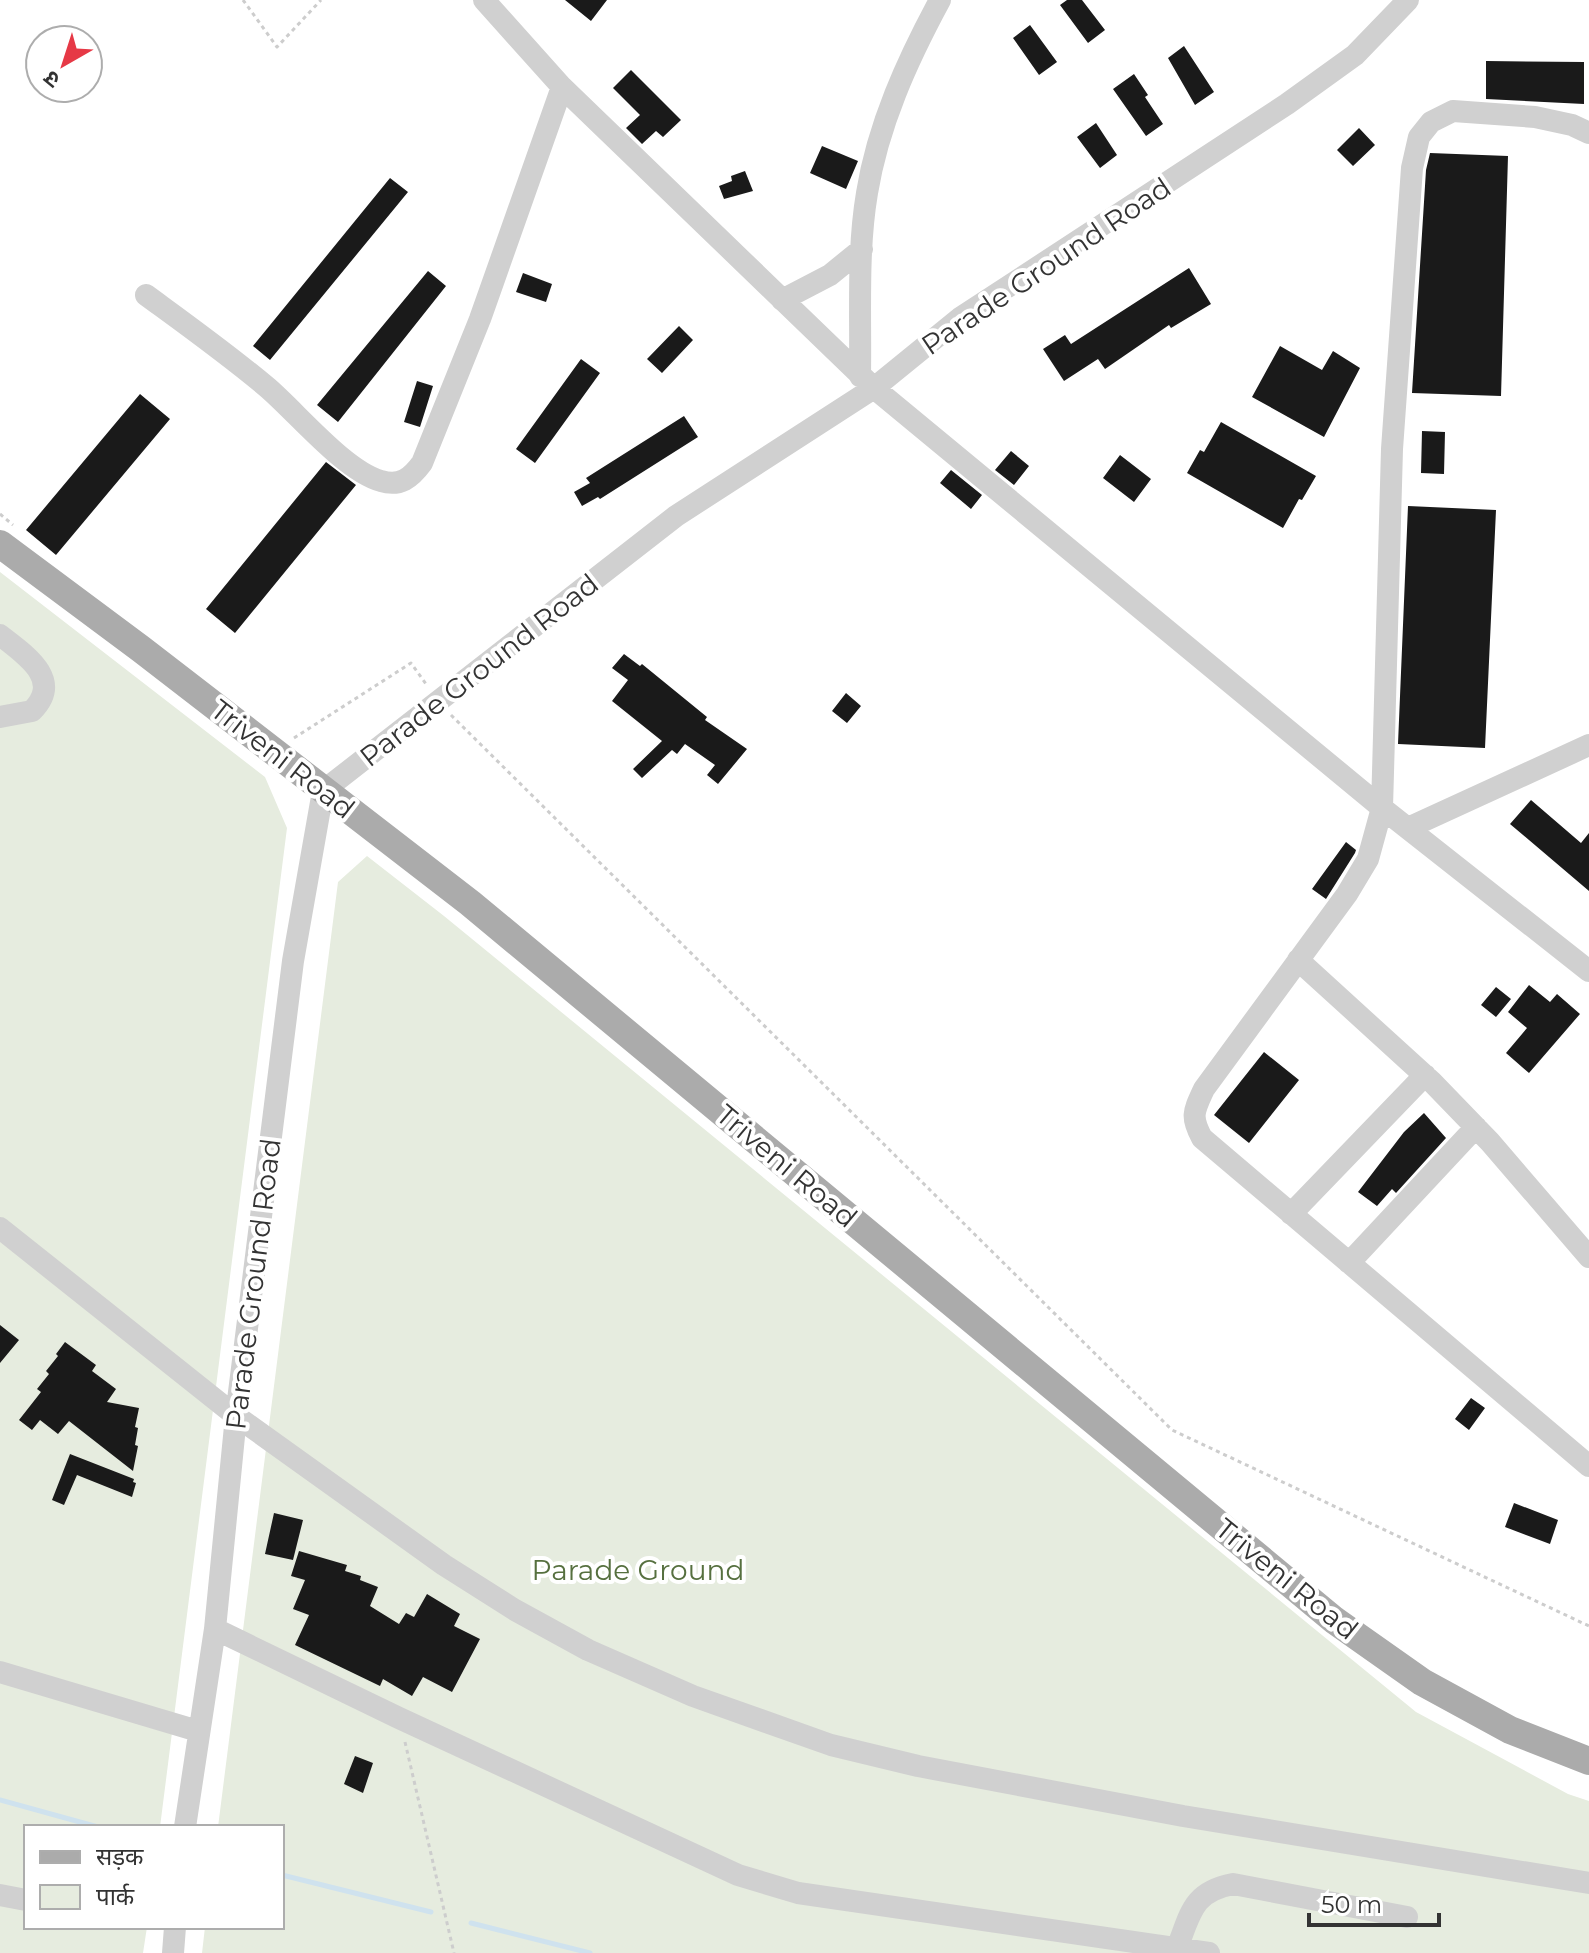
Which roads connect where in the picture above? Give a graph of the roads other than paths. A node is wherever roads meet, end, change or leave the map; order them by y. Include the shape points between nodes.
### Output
1 (484, 0) edge
2 (940, 0) edge
3 (1408, 0) edge
4 (562, 87) junction
5 (1589, 133) edge
6 (862, 249) junction
7 (146, 295) dead end
8 (782, 300) junction
9 (867, 382) junction
10 (12, 538) edge
11 (0, 635) edge
12 (0, 717) edge
13 (1589, 745) edge
14 (323, 791) junction
15 (1382, 808) junction
16 (1408, 828) junction
17 (1298, 960) junction
18 (1589, 971) edge
19 (1425, 1075) junction
20 (1476, 1127) junction
21 (1291, 1214) junction
22 (0, 1228) edge
23 (1589, 1257) edge
24 (1349, 1263) junction
25 (236, 1416) junction
26 (1589, 1466) edge
27 (215, 1629) junction
28 (0, 1672) edge
29 (198, 1731) junction
30 (1589, 1761) edge
31 (185, 1825) edge
32 (1589, 1883) edge
33 (0, 1895) edge
34 (24, 1900) edge
35 (1407, 1917) dead end
36 (175, 1929) edge
37 (1177, 1948) junction
38 (173, 1953) edge
39 (1209, 1953) edge

1 - 4 street
2 - 6 street via 880,133 866,194
3 - 9 street, Parade Ground Road via 1355,55
4 - 7 street via 480,319 422,463 411,477 398,483 361,474 213,343
4 - 8 street
5 - 15 street via 1535,117 1453,111 1431,122 1419,137 1412,168 1392,449
6 - 8 street via 830,275
6 - 9 street
8 - 9 street
9 - 14 street, Parade Ground Road via 676,516
9 - 15 street
10 - 14 main road, Triveni Road via 141,649
11 - 12 street via 44,677 44,693 32,711
13 - 16 street
14 - 25 street, Parade Ground Road via 293,961
14 - 30 main road, Triveni Road via 470,903 1334,1620 1422,1682 1510,1730
15 - 16 street
15 - 17 street via 1368,859
16 - 18 street
17 - 19 street
17 - 21 street via 1194,1110 1202,1138
19 - 20 street
19 - 21 street
20 - 23 street
20 - 24 street
21 - 24 street
22 - 25 street
24 - 26 street
25 - 27 street, Parade Ground Road
25 - 32 street via 515,1610 588,1650 693,1696 831,1745 1183,1816
27 - 29 street, Parade Ground Road
27 - 37 street via 738,1875 798,1893
28 - 29 street
29 - 31 street, Parade Ground Road
33 - 34 street
35 - 37 street via 1233,1884 1201,1896
36 - 38 street
37 - 39 street

